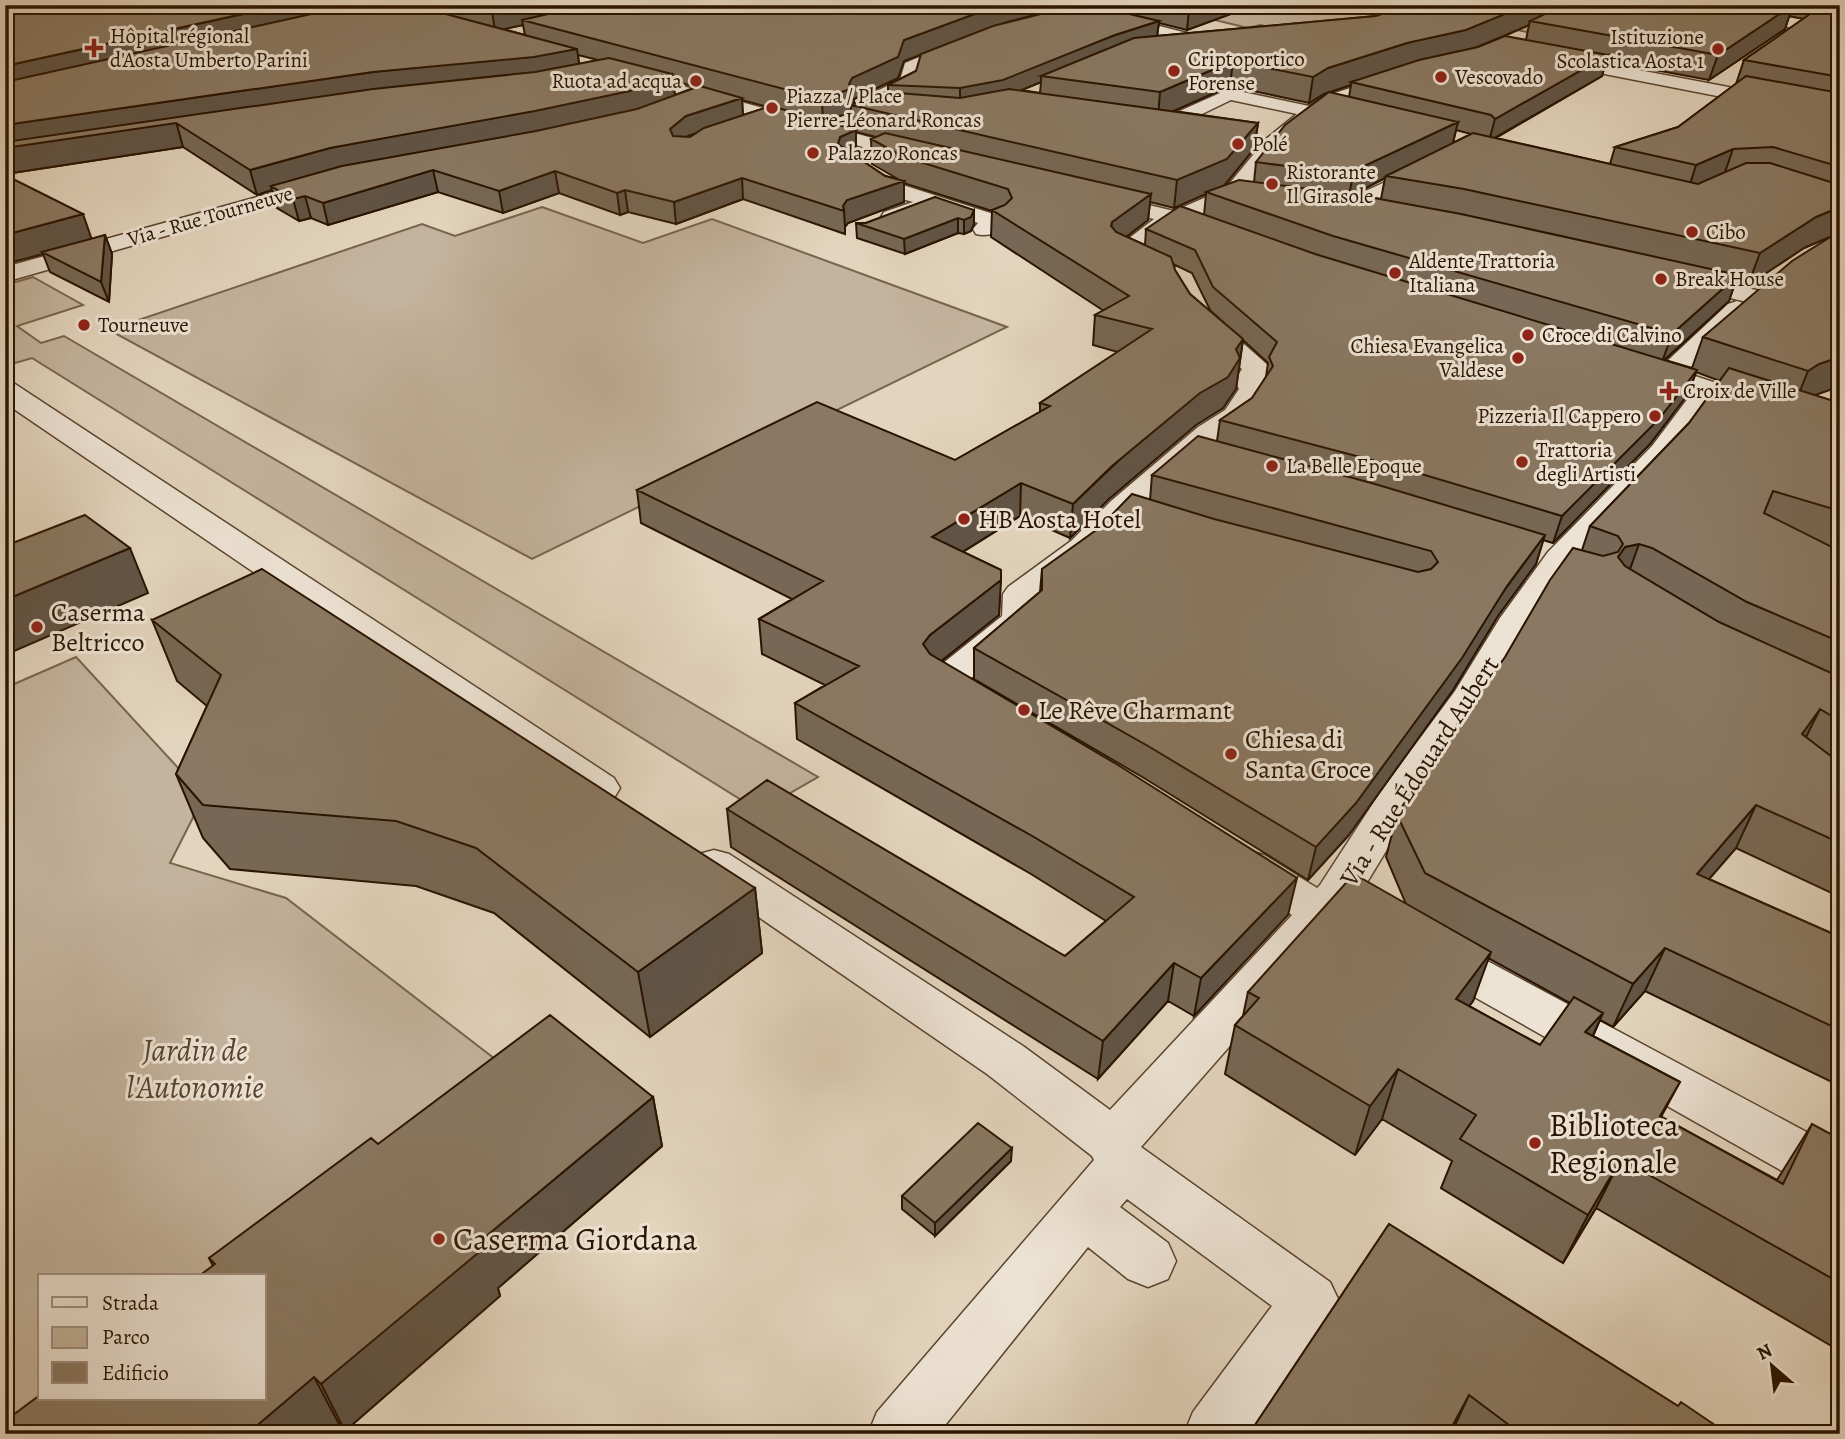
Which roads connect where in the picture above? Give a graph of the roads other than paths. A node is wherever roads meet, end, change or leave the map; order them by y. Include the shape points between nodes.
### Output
1 (1682, 5) edge
2 (1097, 9) edge
3 (983, 37) edge
4 (1785, 40) edge
5 (1127, 56) edge
6 (1539, 57) edge
7 (607, 73) edge
8 (1409, 74) edge
9 (1732, 76) edge
10 (1711, 91) junction
11 (702, 96) junction
12 (1317, 109) junction
13 (659, 110) edge
14 (1349, 112) edge
15 (1840, 114) edge
16 (773, 116) junction
17 (1139, 122) edge
18 (1162, 126) junction
19 (737, 129) edge
20 (823, 132) junction
21 (1196, 132) edge
22 (1247, 139) edge
23 (1273, 143) junction
24 (883, 149) junction
25 (1452, 156) edge
26 (948, 164) edge
27 (344, 179) edge
28 (1074, 193) edge
29 (1233, 194) junction
30 (1259, 198) edge
31 (935, 201) junction
32 (1327, 207) edge
33 (1354, 210) junction
34 (1380, 215) edge
35 (1177, 218) junction
36 (870, 225) edge
37 (984, 229) dead end
38 (1236, 239) edge
39 (1656, 274) edge
40 (5, 275) edge
41 (1615, 359) edge
42 (1668, 375) junction
43 (1710, 388) junction
44 (5, 390) edge
45 (1827, 402) edge
46 (1797, 419) junction
47 (1840, 434) edge
48 (1188, 450) junction
49 (1226, 461) edge
50 (1122, 508) junction
51 (1155, 519) edge
52 (1003, 715) edge
53 (634, 811) edge
54 (680, 842) edge
55 (1221, 848) edge
56 (1356, 914) junction
57 (1117, 1154) junction
58 (1840, 1177) edge
59 (1083, 1211) junction
60 (1149, 1261) dead end
61 (899, 1434) edge
62 (1215, 1434) edge

1 - 4 street via 1806,25
2 - 5 street via 1185,37
3 - 20 street via 911,67 909,83 860,106 889,110
6 - 10 street
7 - 11 street
8 - 12 street
9 - 10 street
10 - 15 street
11 - 13 street
11 - 16 street
12 - 14 street
12 - 18 street via 1230,94
12 - 23 street
16 - 19 street
16 - 20 street
17 - 18 street
18 - 21 street
20 - 24 street
22 - 23 street
23 - 29 street
24 - 26 street
24 - 31 street via 850,163 895,190
25 - 33 street
27 - 40 street, Via - Rue Tourneuve
28 - 35 street
29 - 30 street
29 - 35 street
31 - 36 street
31 - 37 street via 998,223
32 - 33 street
33 - 34 street
35 - 38 street
35 - 48 street via 1123,252 1182,287 1206,325 1256,367 1248,381 1253,389 1236,416
39 - 42 street via 1759,289
41 - 42 street
42 - 43 street
43 - 46 street
43 - 56 street, Via - Rue Édouard Aubert via 1663,452 1508,616 1471,696 1396,801
44 - 53 street
45 - 46 street
46 - 47 street
48 - 49 street
48 - 50 street
50 - 51 street
50 - 52 street via 1083,548 1020,594 1020,619 945,680
54 - 57 street via 1005,1060
55 - 56 street
56 - 57 street, Via - Rue Édouard Aubert
56 - 58 street
57 - 59 street, Via - Rue Édouard Aubert
57 - 62 street via 1310,1301
59 - 60 street
59 - 61 street, Via - Rue Édouard Aubert

